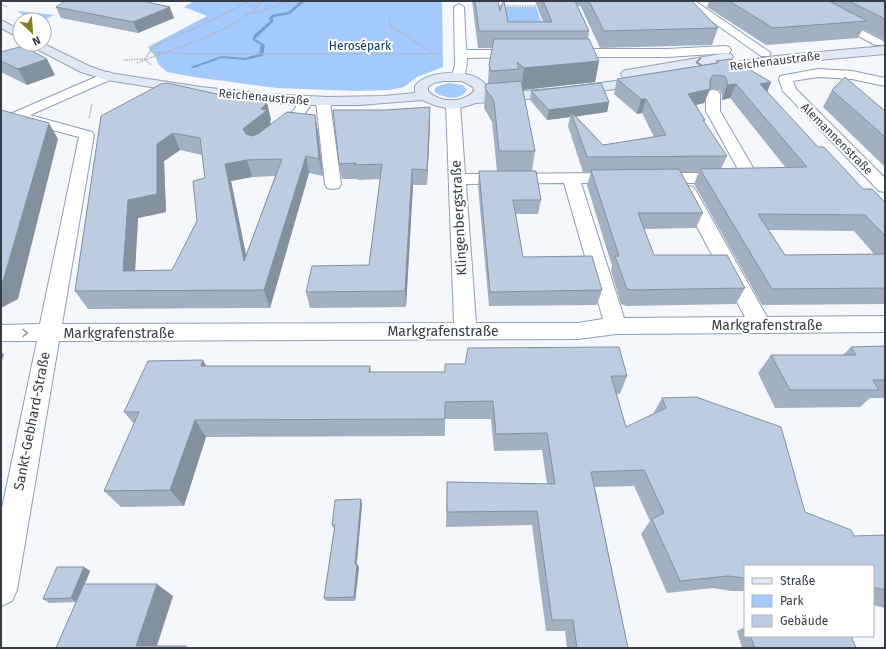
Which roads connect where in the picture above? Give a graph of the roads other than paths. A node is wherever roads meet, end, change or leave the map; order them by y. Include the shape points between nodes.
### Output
1 (799, 1) edge
2 (691, 4) edge
3 (459, 7) dead end
4 (1, 24) edge
5 (704, 24) edge
6 (12, 30) edge
7 (736, 34) junction
8 (589, 40) edge
9 (883, 45) edge
10 (51, 52) edge
11 (550, 53) edge
12 (595, 53) junction
13 (729, 53) junction
14 (765, 53) junction
15 (460, 54) junction
16 (534, 55) edge
17 (106, 76) junction
18 (457, 77) junction
19 (885, 82) edge
20 (478, 94) junction
21 (713, 94) edge
22 (423, 96) junction
23 (306, 101) junction
24 (323, 102) junction
25 (453, 104) junction
26 (16, 116) junction
27 (1, 123) edge
28 (267, 139) edge
29 (570, 178) junction
30 (680, 178) junction
31 (457, 179) junction
32 (333, 184) dead end
33 (885, 187) edge
34 (760, 324) junction
35 (885, 324) edge
36 (616, 326) junction
37 (465, 331) junction
38 (1, 332) edge
39 (49, 334) junction
40 (1, 590) edge

1 - 9 street
2 - 5 street
2 - 7 street
3 - 15 street
4 - 6 main road
7 - 13 street via 718,37
7 - 14 street
8 - 12 street
9 - 14 main road, Reichenaustraße
9 - 20 main road, Reichenaustraße via 562,92
10 - 17 main road, Reichenaustraße
11 - 12 street
12 - 13 street
13 - 14 main road, Reichenaustraße
13 -> 20 main road, Reichenaustraße via 623,75
15 - 16 street
15 - 18 street via 461,70
17 - 23 main road, Reichenaustraße via 245,97
17 - 26 street
18 - 20 main road via 476,82
18 - 22 main road via 430,80 422,86
19 - 33 street, Alemannenstraße via 852,75 818,73 785,79 790,91
20 - 25 main road
21 - 30 street via 713,111 751,178
22 - 24 main road, Reichenaustraße via 408,99
22 - 25 main road via 433,101
23 - 24 main road, Reichenaustraße
23 - 28 street via 299,113
24 - 32 street
25 - 31 street, Klingenbergstraße
26 - 27 street
26 - 39 street, Sankt-Gebhard-Straße via 87,134
29 - 30 street
29 - 31 street
29 - 36 street
30 - 34 street
31 - 37 street, Klingenbergstraße
34 - 35 street, Markgrafenstraße
34 - 36 street, Markgrafenstraße
36 - 37 street, Markgrafenstraße via 578,331
37 - 39 street, Markgrafenstraße
38 -> 39 street, Markgrafenstraße
39 - 40 street, Sankt-Gebhard-Straße

